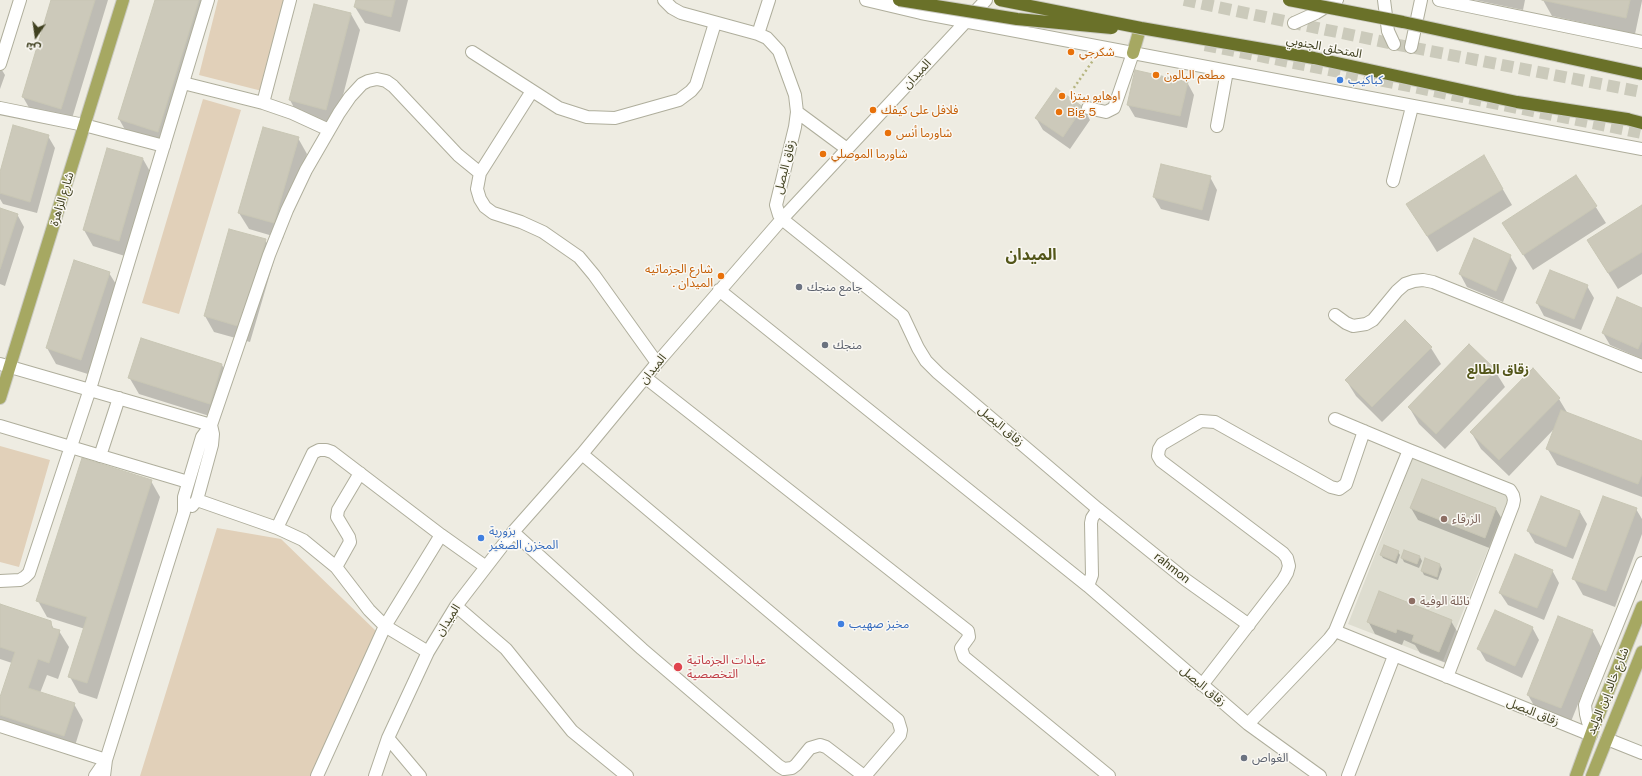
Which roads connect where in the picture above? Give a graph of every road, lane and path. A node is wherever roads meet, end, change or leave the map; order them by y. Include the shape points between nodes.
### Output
1 (20, 0) edge
2 (123, 0) edge
3 (208, 0) edge
4 (290, 0) edge
5 (664, 0) edge
6 (769, 0) edge
7 (866, 0) edge
8 (900, 0) edge
9 (986, 0) edge
10 (1000, 0) edge
11 (1289, 0) edge
12 (1337, 0) edge
13 (1384, 0) edge
14 (1421, 0) edge
15 (1439, 0) edge
16 (966, 21) junction
17 (715, 23) junction
18 (1294, 23) dead end
19 (1140, 30) junction
20 (758, 34) junction
21 (1642, 42) edge
22 (1394, 44) dead end
23 (1103, 47) junction
24 (1410, 47) dead end
25 (472, 52) dead end
26 (1133, 53) junction
27 (0, 64) edge
28 (1227, 71) junction
29 (1642, 74) edge
30 (183, 83) junction
31 (532, 90) junction
32 (1071, 92) dead end
33 (263, 103) junction
34 (1412, 107) junction
35 (0, 108) edge
36 (1088, 108) dead end
37 (797, 112) junction
38 (1642, 123) edge
39 (84, 125) junction
40 (1217, 126) dead end
41 (329, 130) junction
42 (164, 146) junction
43 (847, 149) junction
44 (1642, 149) edge
45 (480, 173) junction
46 (1393, 181) dead end
47 (782, 219) junction
48 (719, 290) junction
49 (1335, 315) dead end
50 (657, 363) junction
51 (5, 365) edge
52 (1642, 366) edge
53 (646, 378) junction
54 (90, 390) junction
55 (0, 398) edge
56 (119, 398) junction
57 (1336, 419) dead end
58 (211, 425) junction
59 (0, 426) edge
60 (1364, 431) junction
61 (71, 447) junction
62 (1409, 450) junction
63 (582, 454) junction
64 (100, 456) junction
65 (360, 473) junction
66 (188, 482) junction
67 (197, 500) junction
68 (1098, 509) junction
69 (184, 512) junction
70 (277, 528) junction
71 (513, 532) junction
72 (441, 535) junction
73 (1642, 563) edge
74 (486, 567) junction
75 (336, 568) junction
76 (0, 581) edge
77 (1088, 586) junction
78 (456, 606) junction
79 (1642, 607) edge
80 (1248, 625) junction
81 (385, 626) junction
82 (1335, 631) junction
83 (428, 652) junction
84 (1642, 652) edge
85 (1394, 656) junction
86 (1640, 666) edge
87 (1447, 677) junction
88 (1202, 685) junction
89 (1248, 724) junction
90 (0, 726) edge
91 (1592, 732) junction
92 (388, 738) junction
93 (1607, 739) junction
94 (1642, 753) edge
95 (106, 760) junction
96 (95, 776) edge
97 (104, 776) edge
98 (317, 776) edge
99 (375, 776) edge
100 (420, 776) edge
101 (627, 776) edge
102 (864, 776) edge
103 (1109, 776) edge
104 (1320, 776) edge
105 (1348, 776) edge
106 (1576, 776) edge
107 (1592, 776) edge

1 - 27 street
2 - 39 main road, شارع الزاهرة
3 - 30 street
4 - 33 street
5 - 17 street, زقاق البصل via 681,13
6 - 20 street
7 - 16 street
8 - 19 highway, bridge via 1033,20
9 - 16 street, الميدان
10 - 19 highway, المتحلق الجنوبي, bridge
11 - 29 highway, bridge
12 - 18 street
13 - 22 street via 1388,31
14 - 24 street
15 - 21 street
16 - 23 street
16 - 43 street, الميدان
17 - 20 street, زقاق البصل
17 - 31 street via 696,85 679,100 615,118 601,119 572,114
19 - 26 main road
19 - 38 highway, المتحلق الجنوبي, bridge via 1314,58 1516,102
20 - 37 street, زقاق البصل via 767,38 779,51 795,95
23 - 26 street
23 - 32 path
25 - 31 street
26 - 28 street
26 - 36 street via 1114,108 1106,112
28 - 34 street
28 - 40 street
30 - 33 street
30 - 42 street
31 - 45 street
33 - 41 street
34 - 44 street
34 - 46 street
35 - 39 street
37 - 43 street
37 - 47 street, زقاق البصل via 776,205 778,215
39 - 42 street
39 - 51 main road, شارع الزاهرة
41 - 45 street via 350,96 362,84 377,79 386,81 458,155
41 - 58 street via 287,210
42 - 54 street
43 - 47 street, الميدان
45 - 50 street via 478,190 485,207 493,213 543,232 579,257
47 - 48 street, الميدان
47 - 68 street, زقاق البصل via 903,316 924,357 938,373
48 - 50 street, الميدان
48 - 77 street, زقاق البصل
49 - 52 street via 1353,326 1366,324 1405,284 1423,280
50 - 53 street, الميدان
51 - 54 street
51 - 55 main road, شارع الزاهرة
53 - 63 street, الميدان
53 - 103 street via 968,631 969,637 961,648 964,657
54 - 56 street
54 - 61 street
56 - 58 street
56 - 64 street
57 - 60 street
58 - 66 street via 202,437
58 - 67 street via 212,445
59 - 61 street
60 - 62 street
60 - 80 street via 1346,484 1339,489 1215,422 1201,422 1162,444 1159,449 1158,456 1165,465 1287,558 1287,573
61 - 64 street
61 - 76 street via 29,573 20,580
62 - 82 street
62 - 87 street via 1510,490 1514,500
63 - 71 street, الميدان
63 - 102 street via 898,720 900,735
64 - 66 street
65 - 70 street via 332,452 319,450 313,454
65 - 72 street
65 - 75 street via 338,510 339,521 350,542
66 - 69 street via 183,502
67 - 69 street
67 - 70 street
68 - 77 street via 1091,523 1092,575
68 - 80 street, rahmon via 1186,580
69 - 95 street
70 - 75 street via 303,540
71 - 74 street, الميدان
71 - 102 street via 642,649 779,766 784,769 792,768 810,748 820,745
72 - 74 street
72 - 81 street
73 - 91 street via 1588,697 1586,714
74 - 78 street, الميدان
75 - 81 street
77 - 88 street, زقاق البصل
78 - 83 street, الميدان
78 - 101 street via 506,649 572,731
79 - 91 main road, شارع خالد إبن الوليد
80 - 88 street
81 - 83 street
81 - 98 street
82 - 85 street, زقاق البصل
82 - 89 street
83 - 92 street, الميدان
84 - 86 main road, شارع خالد إبن الوليد
85 - 87 street, زقاق البصل
85 - 105 street
86 - 93 main road, شارع خالد إبن الوليد
87 - 91 street, زقاق البصل
88 - 89 street, زقاق البصل
89 - 104 street, زقاق البصل
90 - 95 street
91 - 106 main road, شارع خالد إبن الوليد
92 - 99 street, الميدان
92 - 100 street
93 - 94 street
93 - 107 main road, شارع خالد إبن الوليد
95 - 96 street
95 - 97 street

